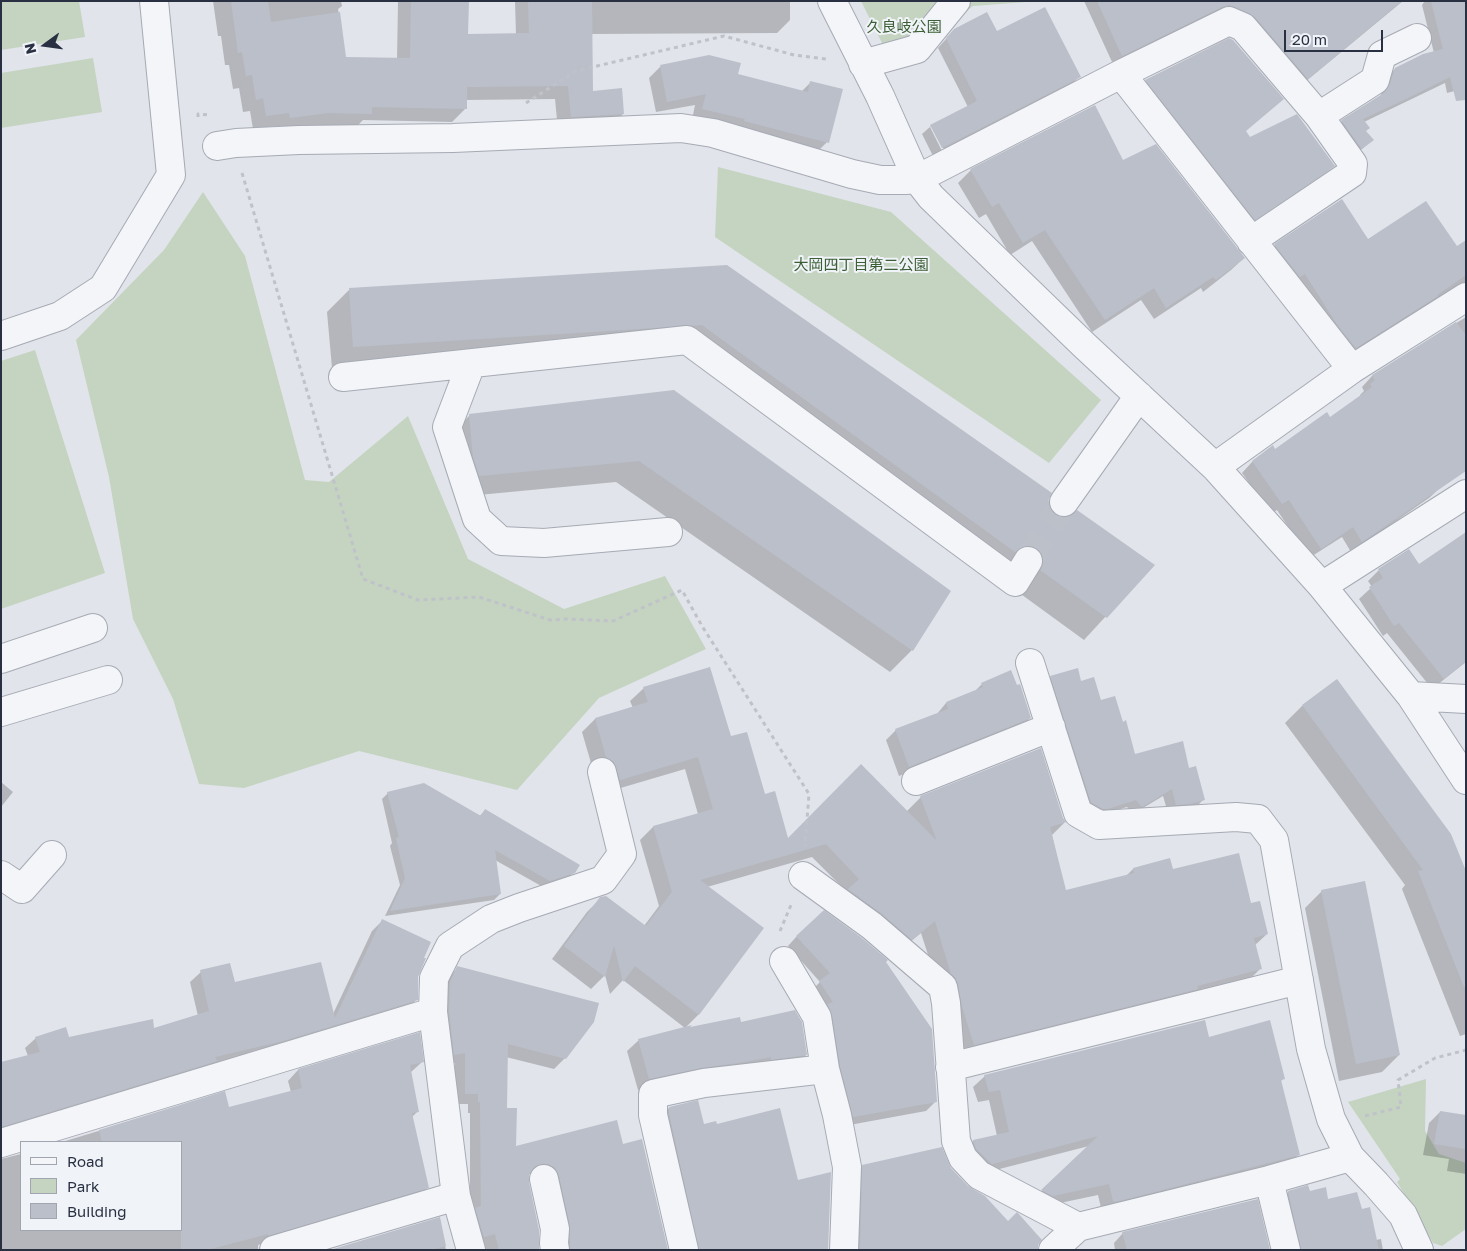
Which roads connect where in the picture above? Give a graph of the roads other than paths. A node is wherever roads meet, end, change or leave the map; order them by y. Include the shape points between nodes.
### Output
1 (154, 1) edge
2 (832, 1) edge
3 (956, 1) edge
4 (1416, 38) dead end
5 (864, 64) junction
6 (1120, 74) junction
7 (1319, 116) junction
8 (227, 145) road end
9 (917, 179) junction
10 (1251, 241) junction
11 (1466, 297) edge
12 (1, 336) edge
13 (471, 364) junction
14 (1352, 369) junction
15 (343, 377) dead end
16 (1139, 396) junction
17 (1215, 467) junction
18 (1466, 494) edge
19 (1064, 502) tunnel mouth
20 (668, 532) dead end
21 (1028, 561) tunnel mouth
22 (1322, 586) junction
23 (93, 628) dead end
24 (1, 659) edge
25 (1030, 663) dead end
26 (108, 680) dead end
27 (1411, 696) junction
28 (1466, 699) edge
29 (1, 712) edge
30 (1051, 727) junction
31 (602, 772) dead end
32 (1466, 780) edge
33 (916, 781) dead end
34 (52, 855) dead end
35 (1, 875) edge
36 (803, 876) road end
37 (784, 961) road end
38 (1299, 980) junction
39 (433, 1012) junction
40 (950, 1067) junction
41 (825, 1069) junction
42 (1, 1143) edge
43 (1350, 1157) junction
44 (544, 1179) dead end
45 (1269, 1180) junction
46 (456, 1196) junction
47 (1078, 1227) junction
48 (274, 1250) edge
49 (471, 1250) edge
50 (555, 1250) edge
51 (684, 1250) edge
52 (844, 1250) edge
53 (1053, 1250) edge
54 (1286, 1250) edge
55 (1419, 1250) edge

1 - 12 street via 171,175 102,288 60,316
2 - 5 street
3 - 5 street via 917,49
4 - 7 street via 1382,55 1376,80
5 - 9 street
6 - 7 street via 1229,21 1243,27
6 - 9 street
6 - 10 street
7 - 10 street via 1353,164 1352,173
8 - 9 street via 681,128 713,133 852,174 880,180
9 - 16 street via 931,197
10 - 14 street
11 - 14 street
13 - 15 street
13 - 20 street via 447,427 478,519 501,541 544,543
13 - 21 street via 687,340 1015,582
14 - 17 street
16 - 17 street
16 - 19 street
17 - 22 street
18 - 22 street
22 - 27 street
23 - 24 street
25 - 30 street
26 - 29 street
27 - 28 street
27 - 32 street
30 - 33 street
30 - 38 street via 1078,813 1099,825 1258,819 1274,840
31 - 39 street via 622,854 603,880 491,919 450,946 434,978
34 - 35 street via 22,889
36 - 40 street via 872,926 943,987
37 - 41 street via 817,1017
38 - 40 street
38 - 43 street via 1312,1049 1331,1119
39 - 42 street
39 - 46 street
40 - 47 street via 956,1141 963,1158 979,1175
41 - 51 street via 704,1083 653,1094 653,1115
41 - 52 street via 847,1166
43 - 45 street
43 - 55 street via 1403,1215
44 - 50 street via 556,1230
45 - 47 street
45 - 54 street
46 - 48 street
46 - 49 street
47 - 53 street

